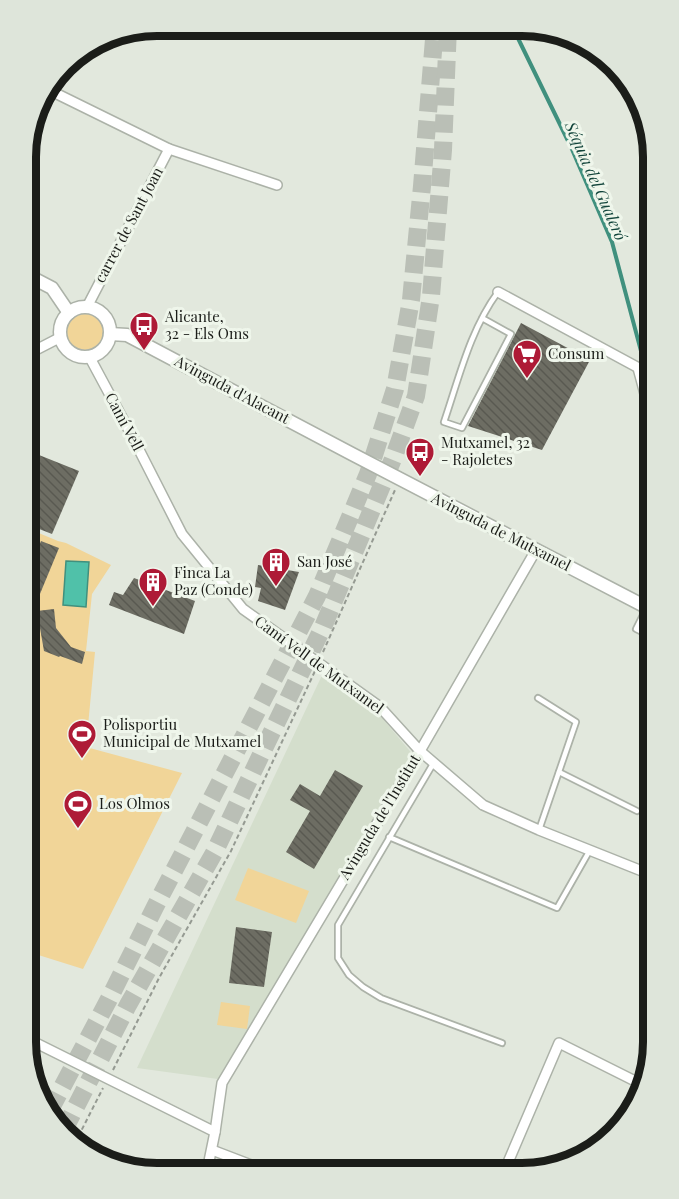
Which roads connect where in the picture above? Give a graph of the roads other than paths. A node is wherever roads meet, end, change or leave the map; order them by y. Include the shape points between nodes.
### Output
1 (54, 93) edge
2 (169, 149) junction
3 (277, 185) dead end
4 (36, 280) edge
5 (498, 292) joint
6 (87, 307) junction
7 (69, 313) junction
8 (482, 318) junction
9 (110, 334) junction
10 (61, 337) junction
11 (36, 350) edge
12 (89, 356) junction
13 (638, 368) junction
14 (643, 370) edge
15 (643, 386) edge
16 (352, 454) joint
17 (159, 489) joint
18 (536, 550) junction
19 (643, 605) edge
20 (643, 617) edge
21 (643, 632) edge
22 (538, 698) dead end
23 (420, 751) junction
24 (433, 764) junction
25 (559, 772) junction
26 (637, 811) dead end
27 (539, 830) junction
28 (389, 837) junction
29 (590, 850) junction
30 (643, 871) edge
31 (36, 1043) edge
32 (502, 1043) dead end
33 (637, 1082) edge
34 (215, 1132) junction
35 (212, 1150) junction
36 (209, 1163) edge
37 (246, 1163) edge
38 (508, 1163) edge

1 - 2 street
2 - 3 street, carrer de Sant Joan
2 - 6 street, carrer de Sant Joan
4 - 7 street via 52,288
5 - 8 lane
5 - 13 street
6 - 7 street
6 - 9 street via 103,314
7 - 10 street via 62,324
8 - 8 lane via 444,422 462,428 512,334
9 - 12 street via 103,349
9 - 16 street, Avinguda d'Alacant via 127,334
10 - 11 street
10 - 12 street via 69,350
12 - 17 street, Camí Vell
13 - 14 street
13 - 15 street
16 - 18 street, Avinguda de Mutxamel
17 - 23 street, Camí Vell de Mutxamel via 182,534 243,609 380,707
18 - 19 street, Avinguda de Mutxamel
18 - 23 street, Avinguda de l'Institut
20 - 21 lane via 636,629
22 - 25 lane via 576,722
23 - 24 street, Camí Vell de Mutxamel
23 - 34 street, Avinguda de l'Institut via 222,1083
24 - 27 street, Camí Vell de Mutxamel via 483,805
24 - 28 lane
25 - 26 lane
25 - 27 lane
27 - 29 street, Camí Vell de Mutxamel
28 - 29 lane via 557,908
28 - 32 lane via 338,925 338,958 348,975 381,998
29 - 30 street, Camí Vell de Mutxamel
31 - 34 street
33 - 38 street via 559,1043
34 - 35 street
35 - 36 street
35 - 37 street

